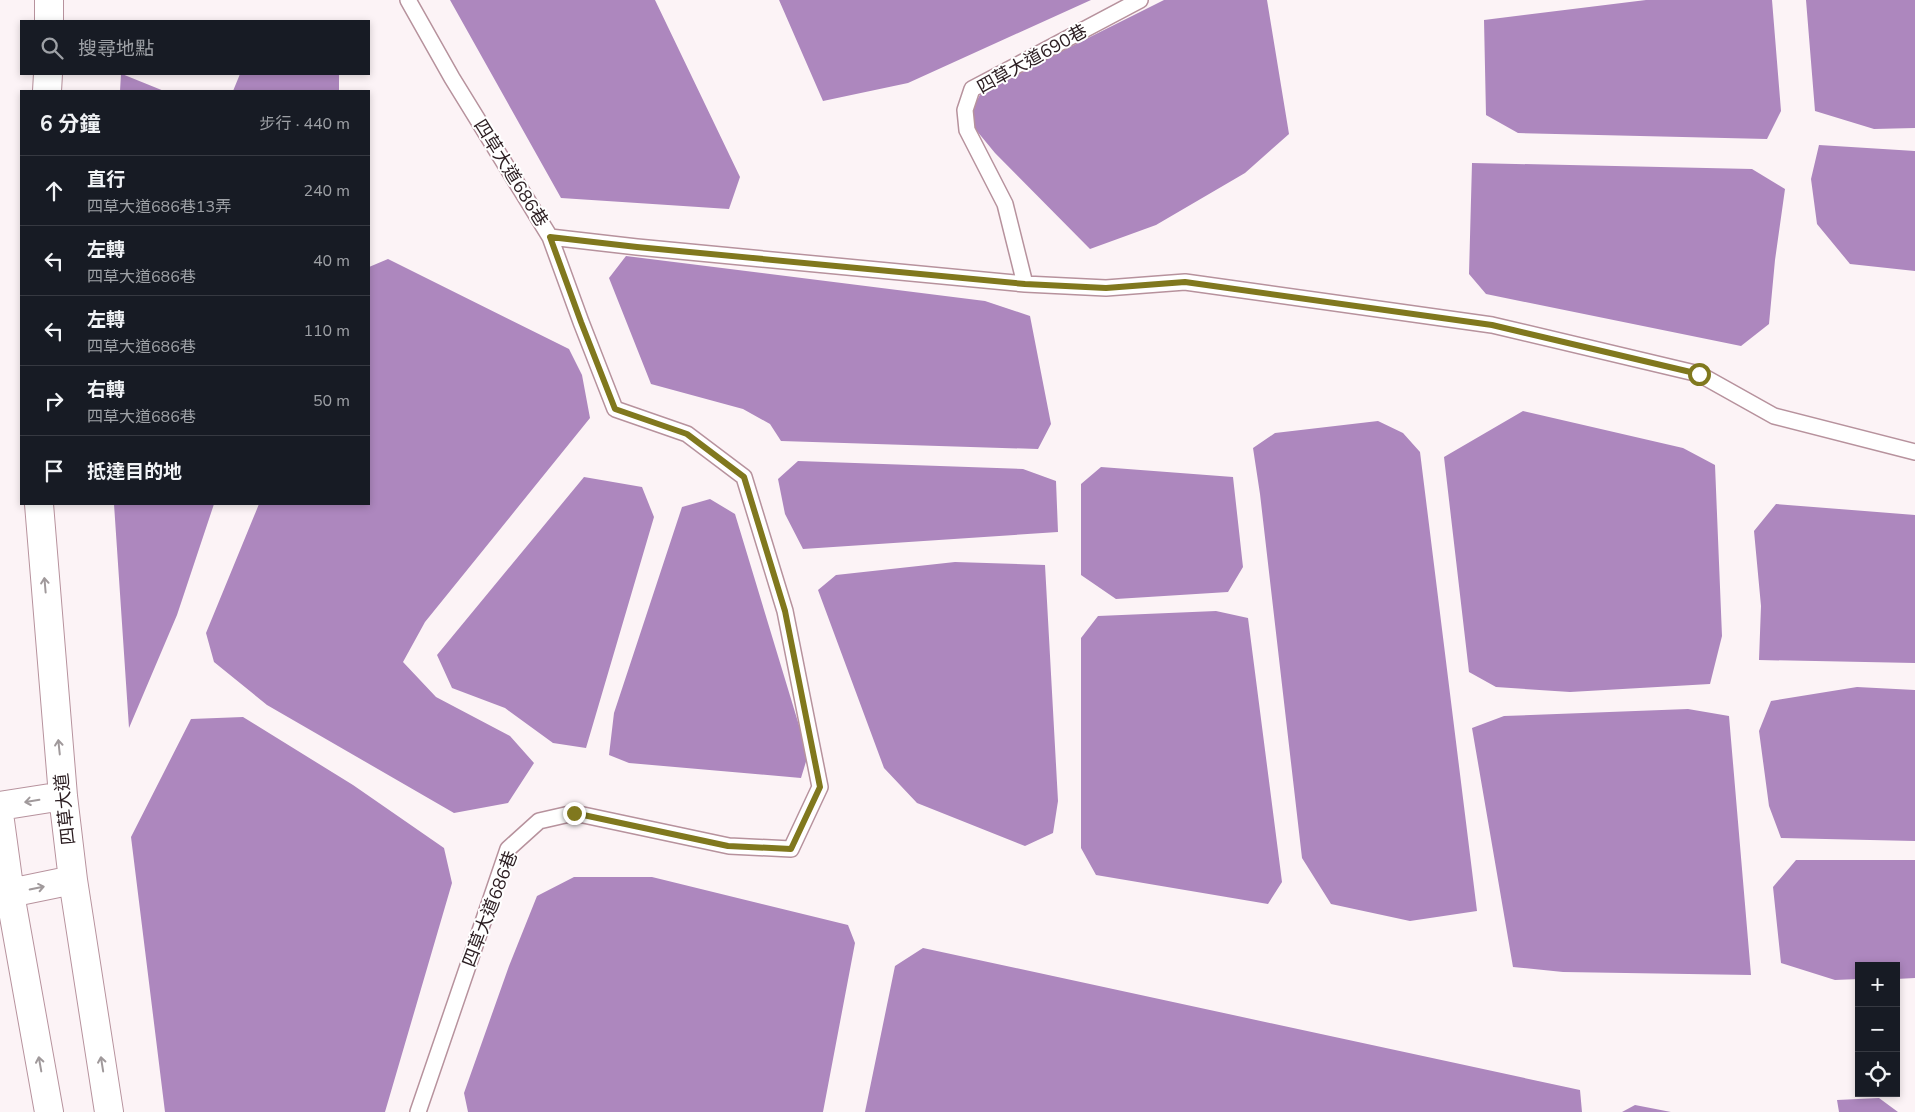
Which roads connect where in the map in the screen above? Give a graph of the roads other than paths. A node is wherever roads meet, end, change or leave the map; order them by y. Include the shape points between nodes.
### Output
1 (49, 0) edge
2 (408, 0) edge
3 (1140, 0) edge
4 (49, 20) edge
5 (48, 75) edge
6 (47, 90) edge
7 (550, 237) junction
8 (1025, 284) junction
9 (1915, 452) edge
10 (39, 505) edge
11 (63, 796) junction
12 (0, 806) edge
13 (0, 821) edge
14 (73, 880) junction
15 (5, 894) edge
16 (49, 1112) edge
17 (109, 1112) edge
18 (418, 1112) edge

1 - 4 street
2 - 7 lane, 四草大道686巷
3 - 8 lane, 四草大道690巷 via 972,89 965,110 967,130 1005,204
5 - 6 street
7 - 8 lane
7 - 18 lane, 四草大道686巷 via 615,409 687,434 744,477 785,611 820,787 791,849 728,846 574,813 539,821 508,849
8 - 9 lane via 1106,288 1185,282 1492,325 1699,374 1774,416
11 -> 10 street, 四草大道
11 -> 12 street
11 - 14 street, 四草大道
13 - 15 street
15 -> 14 street
17 -> 14 street, 四草大道
16 -> 15 street

